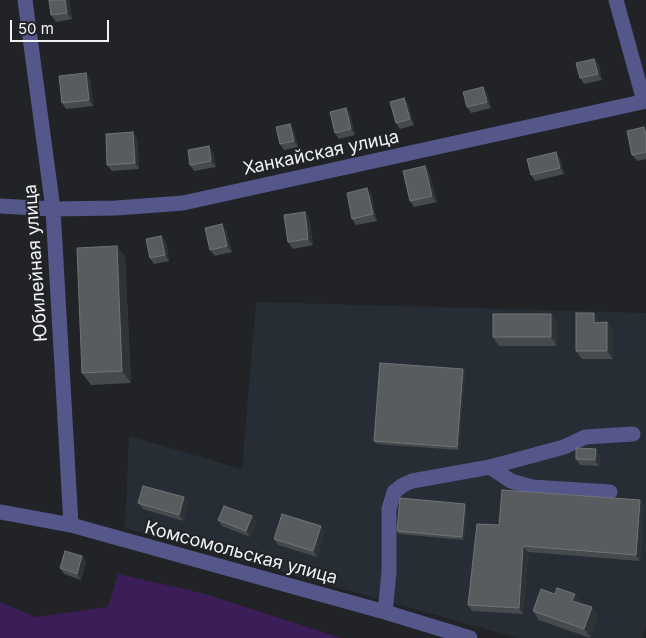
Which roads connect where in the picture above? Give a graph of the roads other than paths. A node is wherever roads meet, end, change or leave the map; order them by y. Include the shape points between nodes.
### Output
1 (25, 0) edge
2 (616, 0) edge
3 (645, 101) edge
4 (0, 206) edge
5 (53, 209) junction
6 (633, 434) dead end
7 (490, 468) junction
8 (610, 492) dead end
9 (0, 512) edge
10 (71, 525) junction
11 (385, 612) junction
12 (470, 638) edge

1 - 5 street, Юбилейная улица
2 - 3 street
3 - 5 street, Ханкайская улица via 183,203
4 - 5 street, Ханкайская улица
5 - 10 street, Юбилейная улица
6 - 7 street via 585,437
7 - 8 street via 511,481 532,487
7 - 11 street via 412,481 394,492 389,509
9 - 10 street, Комсомольская улица
10 - 11 street, Комсомольская улица
11 - 12 street, Комсомольская улица

